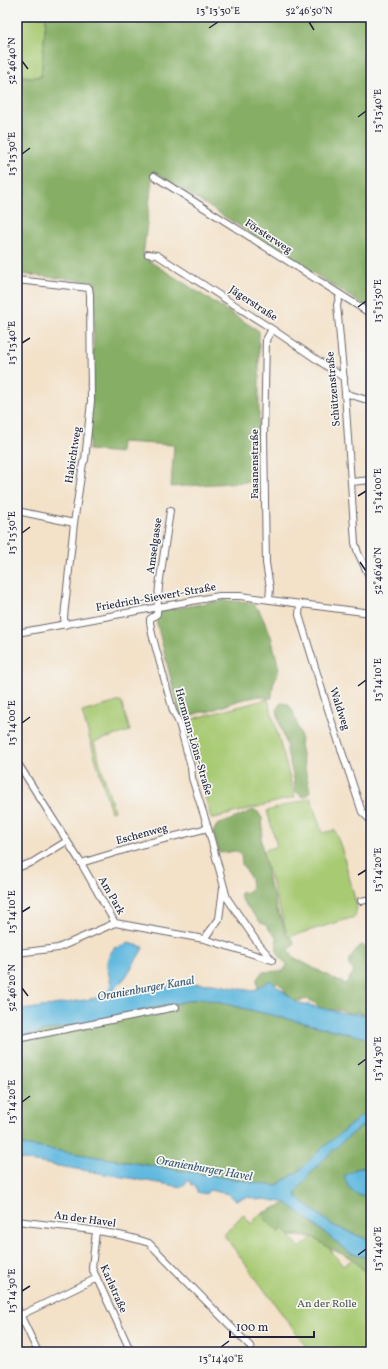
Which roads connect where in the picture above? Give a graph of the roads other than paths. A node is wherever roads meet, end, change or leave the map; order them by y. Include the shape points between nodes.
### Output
1 (154, 176) dead end
2 (148, 254) dead end
3 (17, 281) edge
4 (340, 295) junction
5 (371, 314) edge
6 (272, 329) junction
7 (344, 378) junction
8 (346, 393) junction
9 (371, 403) edge
10 (371, 480) edge
11 (351, 482) junction
12 (17, 511) edge
13 (170, 511) dead end
14 (74, 523) junction
15 (369, 571) edge
16 (371, 580) edge
17 (269, 600) junction
18 (300, 604) junction
19 (158, 607) junction
20 (371, 613) edge
21 (65, 625) junction
22 (17, 634) edge
23 (17, 762) edge
24 (369, 819) edge
25 (208, 828) junction
26 (67, 841) junction
27 (81, 863) junction
28 (17, 868) edge
29 (223, 884) junction
30 (371, 899) edge
31 (361, 901) dead end
32 (115, 924) junction
33 (204, 940) junction
34 (17, 953) edge
35 (272, 960) joint
36 (176, 1007) dead end
37 (17, 1039) edge
38 (17, 1221) edge
39 (96, 1231) junction
40 (96, 1278) junction
41 (17, 1308) edge
42 (19, 1316) edge
43 (38, 1352) edge
44 (130, 1352) edge
45 (252, 1352) edge

1 - 4 street, Försterweg
2 - 6 street, Jägerstraße via 157,255
3 - 14 street, Habichtweg via 89,288 91,401 85,460
4 - 5 street, Försterweg
4 - 7 street, Schützenstraße via 337,305
6 - 7 street, Jägerstraße
6 - 17 street, Fasanenstraße via 266,340 264,435
7 - 8 street, Schützenstraße
8 - 9 street
8 - 11 street, Schützenstraße
10 - 11 street
11 - 15 street, Schützenstraße via 355,543
12 - 14 street
13 - 19 street, Amselgasse
14 - 21 street, Habichtweg
15 - 16 street, Schützenstraße
17 - 18 street, Friedrich-Siewert-Straße
17 - 19 street, Friedrich-Siewert-Straße via 219,596
18 - 20 street, Friedrich-Siewert-Straße
18 - 24 street, Waldweg via 299,615 331,719 362,812
19 - 21 street, Friedrich-Siewert-Straße
19 - 25 street, Hermann-Löns-Straße via 157,614 150,619 152,634
21 - 22 street, Friedrich-Siewert-Straße
23 - 26 street, Am Park
25 - 27 street, Eschenweg
25 - 29 street, Hermann-Löns-Straße
26 - 27 street, Am Park
26 - 28 street via 33,862
27 - 32 street, Am Park
29 - 33 street, Hermann-Löns-Straße via 219,919
29 - 35 street, Hermann-Löns-Straße via 230,905
30 - 31 street
32 - 33 street, Am Park
32 - 34 street via 58,948
33 - 35 street, Am Park
36 - 37 street
38 - 39 street, An der Havel
39 - 40 street, Karlstraße via 92,1268
39 - 45 street, An der Havel via 149,1243 250,1346
40 - 42 street
40 - 44 street, Karlstraße
41 - 42 street
42 - 43 street

